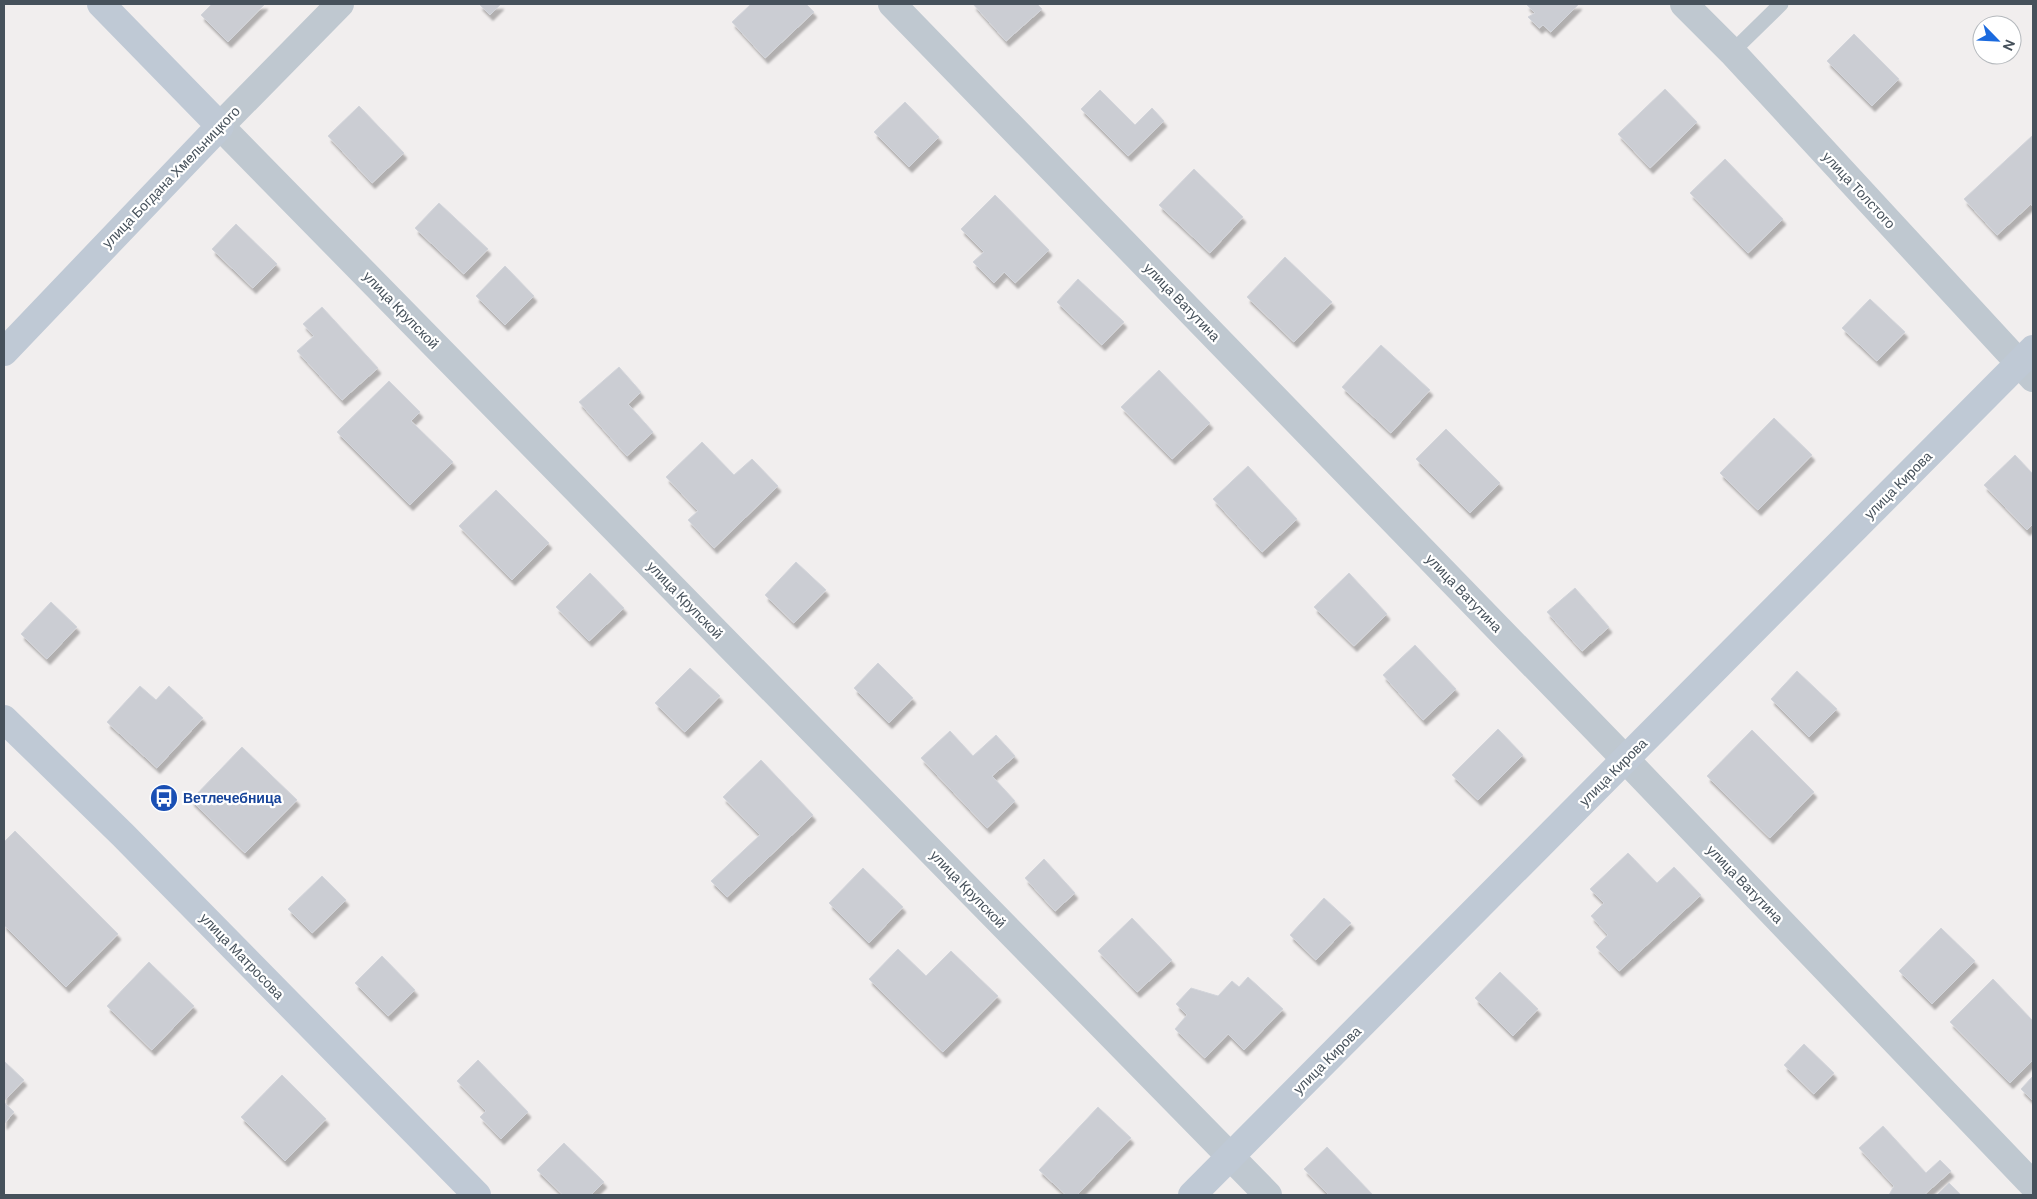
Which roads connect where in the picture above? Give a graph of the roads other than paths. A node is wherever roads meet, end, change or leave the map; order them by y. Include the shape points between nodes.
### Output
1 (101, 4) edge
2 (340, 4) edge
3 (892, 4) edge
4 (1684, 4) edge
5 (1782, 4) edge
6 (1732, 52) junction
7 (220, 126) junction
8 (4, 352) edge
9 (2029, 363) edge
10 (4, 719) edge
11 (1625, 759) junction
12 (1231, 1157) junction
13 (2033, 1184) edge
14 (477, 1195) edge
15 (1192, 1195) edge
16 (1268, 1195) edge

1 - 7 street, улица Крупской
2 - 7 street, улица Богдана Хмельницкого
3 - 11 street, улица Ватутина
4 - 6 street, улица Толстого
5 - 6 lane
6 - 9 street, улица Толстого
7 - 8 street, улица Богдана Хмельницкого
7 - 12 street, улица Крупской
9 - 11 street, улица Кирова
10 - 14 street, улица Матросова via 130,842
11 - 12 street, улица Кирова
11 - 13 street, улица Ватутина
12 - 15 street, улица Кирова
12 - 16 street, улица Крупской

